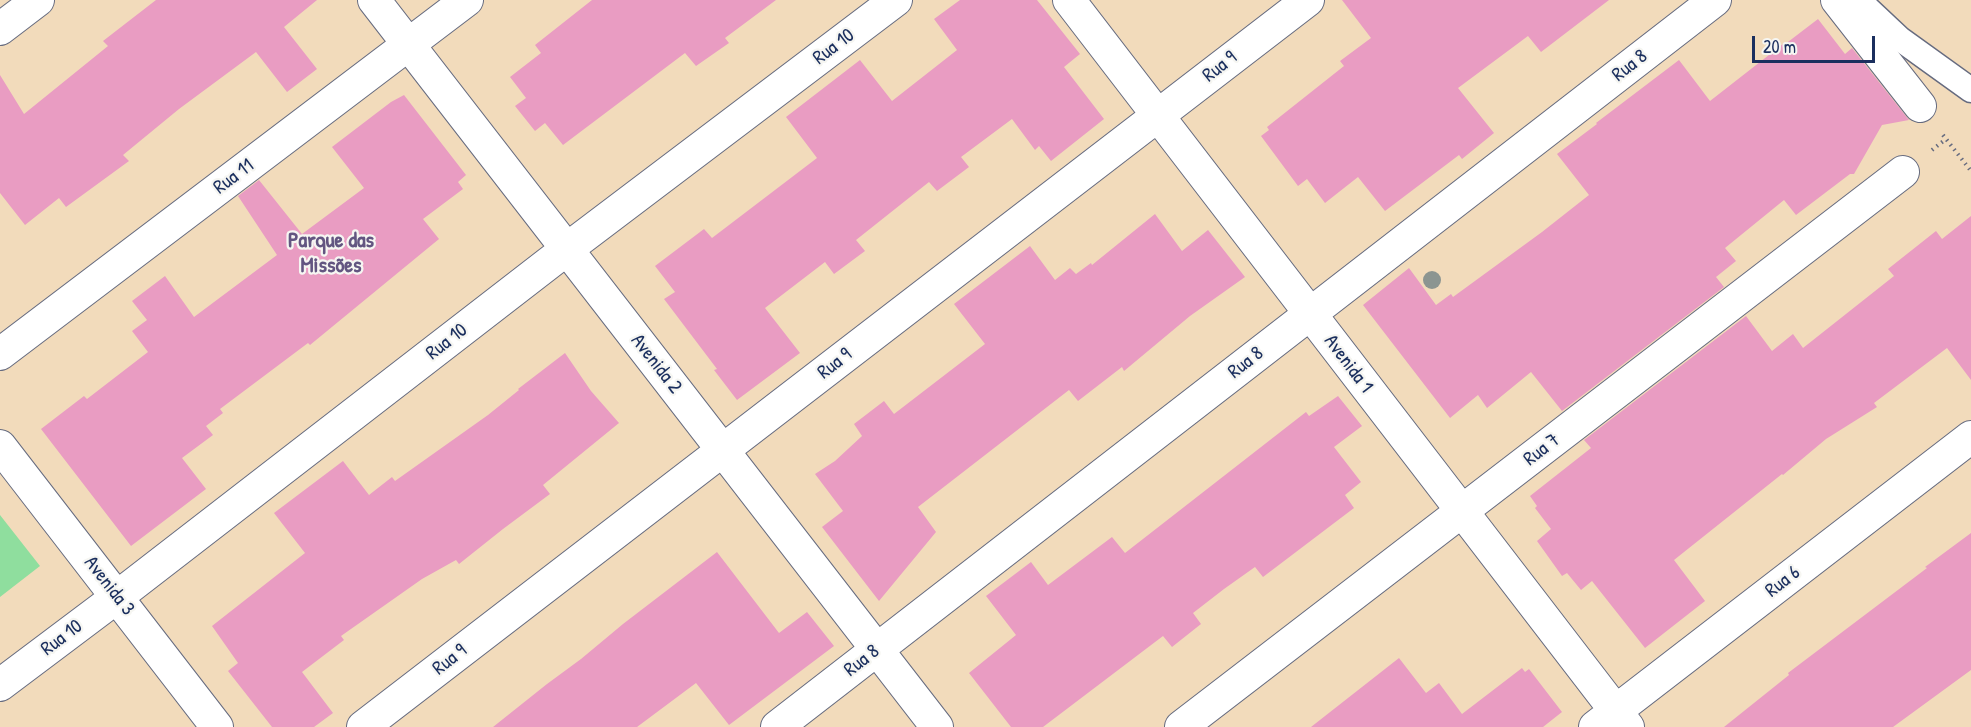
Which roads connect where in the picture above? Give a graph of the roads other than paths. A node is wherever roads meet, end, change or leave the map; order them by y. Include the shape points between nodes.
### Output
1 (38, 0) edge
2 (374, 0) edge
3 (467, 0) edge
4 (896, 0) edge
5 (1069, 0) edge
6 (1308, 0) edge
7 (1715, 0) edge
8 (1837, 0) edge
9 (1861, 0) edge
10 (0, 29) edge
11 (409, 44) junction
12 (1971, 90) edge
13 (1920, 106) road end
14 (1158, 116) junction
15 (1903, 172) dead end
16 (567, 249) junction
17 (1310, 314) junction
18 (0, 354) edge
19 (1971, 437) edge
20 (0, 446) edge
21 (723, 450) junction
22 (1462, 512) junction
23 (117, 597) junction
24 (877, 649) junction
25 (0, 685) edge
26 (1613, 722) edge
27 (217, 727) edge
28 (363, 727) edge
29 (777, 727) edge
30 (937, 727) edge
31 (1181, 727) edge

1 - 10 street
2 - 11 street, Avenida 2
3 - 11 street, Rua 11
4 - 16 street, Rua 10
5 - 14 street, Avenida 1
6 - 14 street, Rua 9
7 - 17 street, Rua 8
8 - 13 street
9 - 12 street via 1900,39
11 - 16 street, Avenida 2
11 - 18 street, Rua 11
14 - 17 street, Avenida 1
14 - 21 street, Rua 9
15 - 22 street, Rua 7
16 - 21 street, Avenida 2
16 - 23 street, Rua 10
17 - 22 street, Avenida 1
17 - 24 street, Rua 8
19 - 26 street, Rua 6
20 - 23 street, Avenida 3
21 - 24 street, Avenida 2
21 - 28 street, Rua 9
22 - 26 street, Avenida 1
22 - 31 street, Rua 7
23 - 25 street, Rua 10
23 - 27 street, Avenida 3
24 - 29 street, Rua 8
24 - 30 street, Avenida 2

